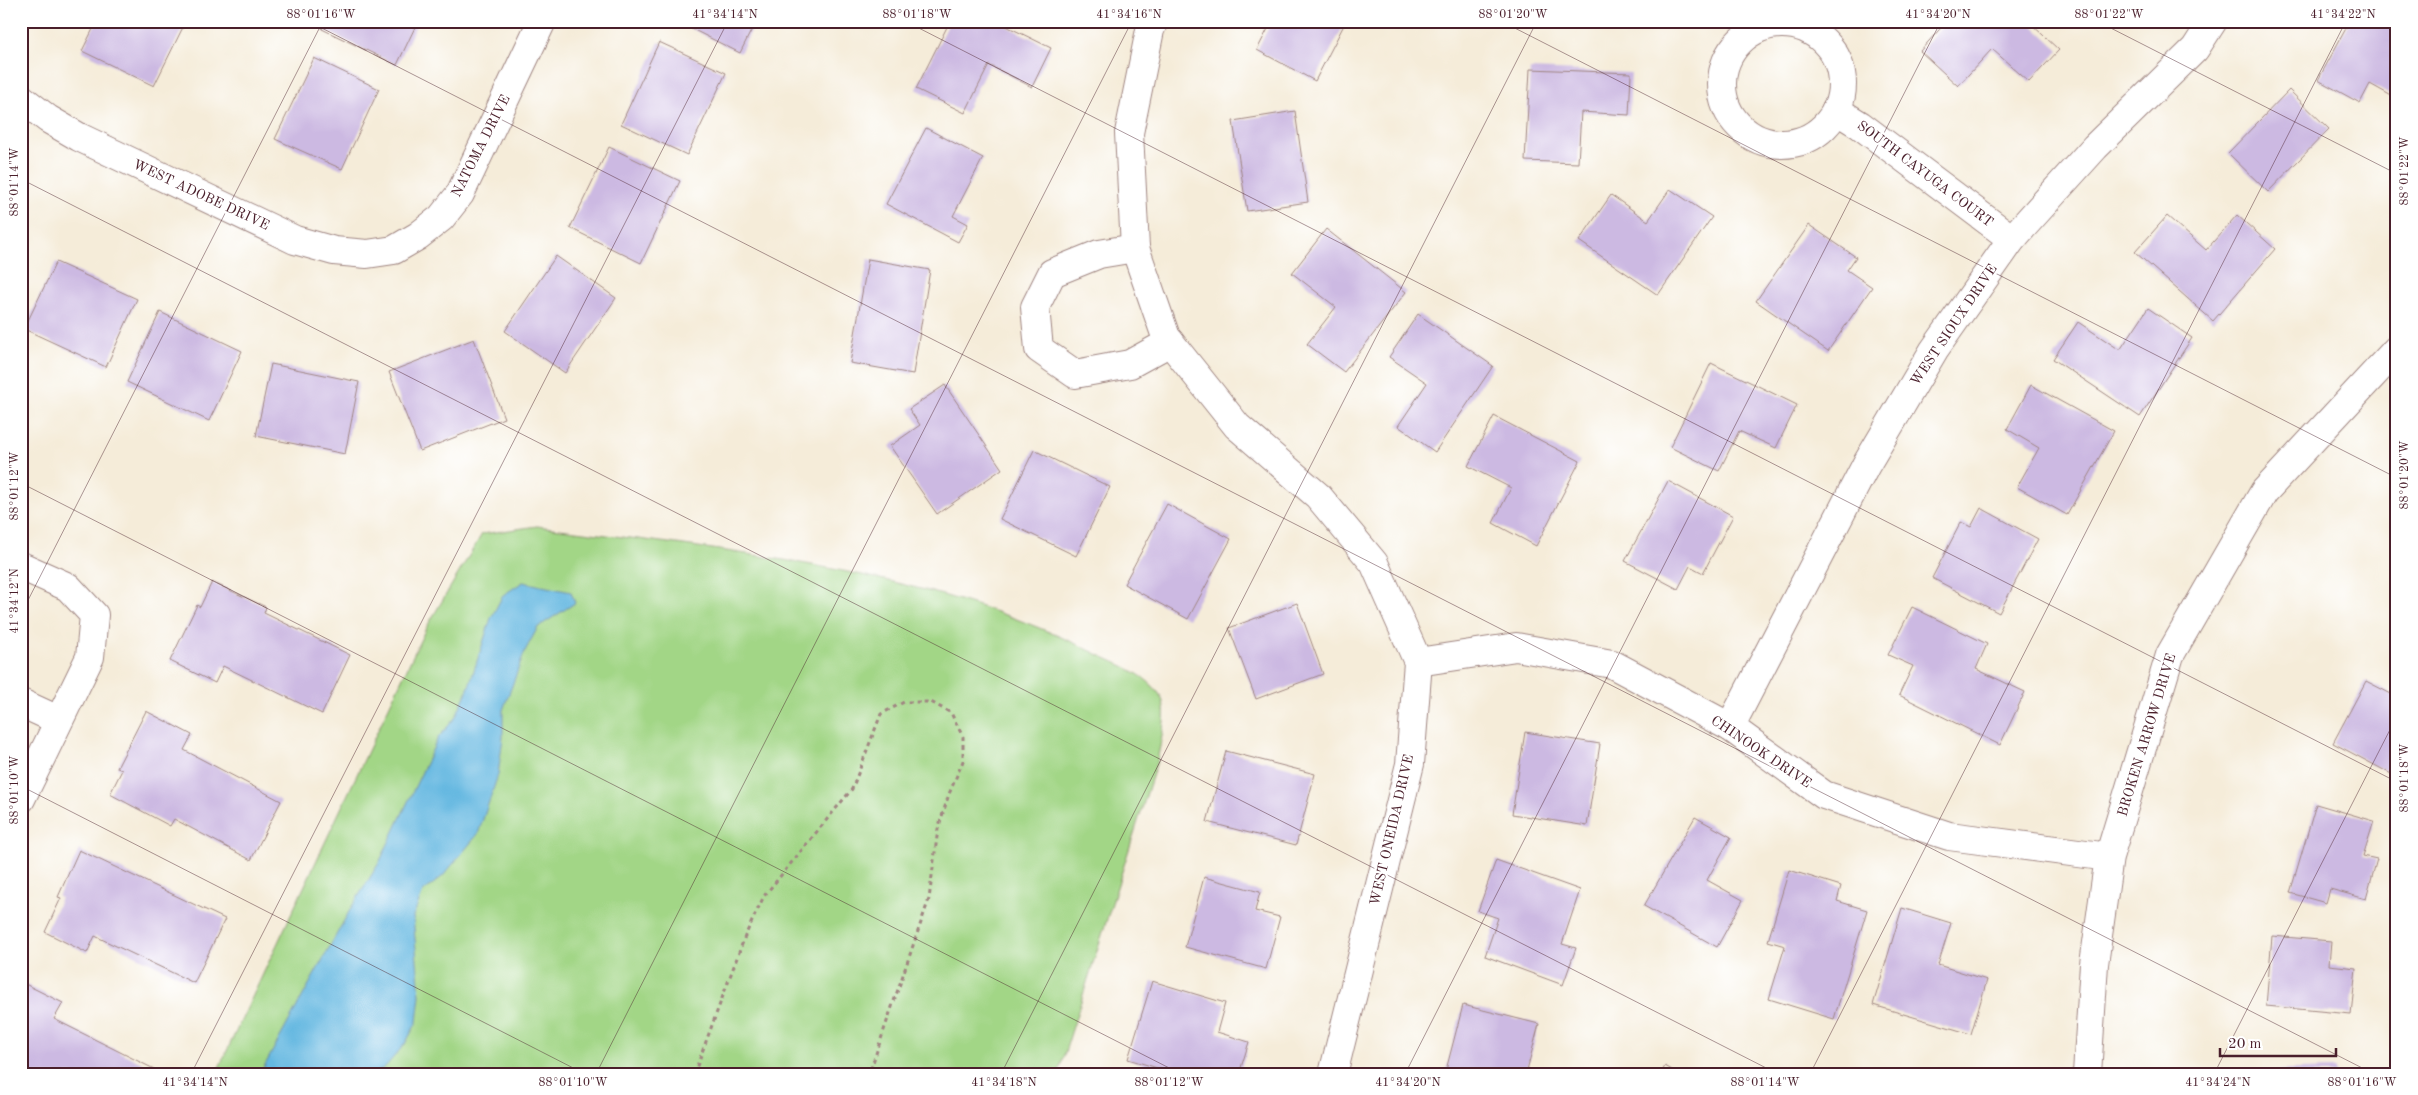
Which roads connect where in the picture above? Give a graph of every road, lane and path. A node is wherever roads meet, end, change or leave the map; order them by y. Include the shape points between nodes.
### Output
1 (542, 21) edge
2 (1154, 21) edge
3 (2213, 21) edge
4 (21, 98) edge
5 (1836, 110) junction
6 (2012, 239) junction
7 (1135, 248) junction
8 (394, 250) joint
9 (1170, 342) junction
10 (2397, 349) edge
11 (21, 566) edge
12 (1418, 662) junction
13 (21, 703) edge
14 (58, 720) junction
15 (1730, 727) junction
16 (21, 799) edge
17 (2109, 857) junction
18 (694, 1074) edge
19 (869, 1074) edge
20 (1333, 1074) edge
21 (2087, 1074) edge

1 - 8 street, NATOMA DRIVE via 460,194 441,218
2 - 7 street, WEST ONEIDA DRIVE via 1129,133
3 - 6 street, WEST SIOUX DRIVE via 2195,49 2095,147
4 - 8 street, WEST ADOBE DRIVE via 48,120 79,137 295,240 334,252 367,254
5 - 5 street via 1825,126 1809,138 1790,144 1770,143 1751,136 1736,123 1726,106 1722,86 1725,66 1747,35 1765,26 1785,24 1804,28 1821,38 1833,53 1841,72 1842,91
5 - 6 street, SOUTH CAYUGA COURT
6 - 15 street, WEST SIOUX DRIVE via 1934,350 1866,465
7 - 9 street, WEST ONEIDA DRIVE
7 - 9 street via 1099,254 1052,273 1035,307 1039,350 1075,374 1130,364
9 - 12 street, WEST ONEIDA DRIVE via 1237,426 1318,496 1374,564
10 - 17 street, BROKEN ARROW DRIVE via 2264,492 2170,655
11 - 14 street via 68,587 94,615 90,657
12 - 15 street, CHINOOK DRIVE via 1516,647 1612,664
12 - 20 street, WEST ONEIDA DRIVE via 1410,764
13 - 14 street
14 - 16 street
15 - 17 street, CHINOOK DRIVE via 1824,795 1949,836
17 - 21 street, BROKEN ARROW DRIVE via 2094,964
18 - 19 path via 745,936 764,896 852,789 881,714 904,702 931,702 951,712 963,737 963,761 938,829 930,900

